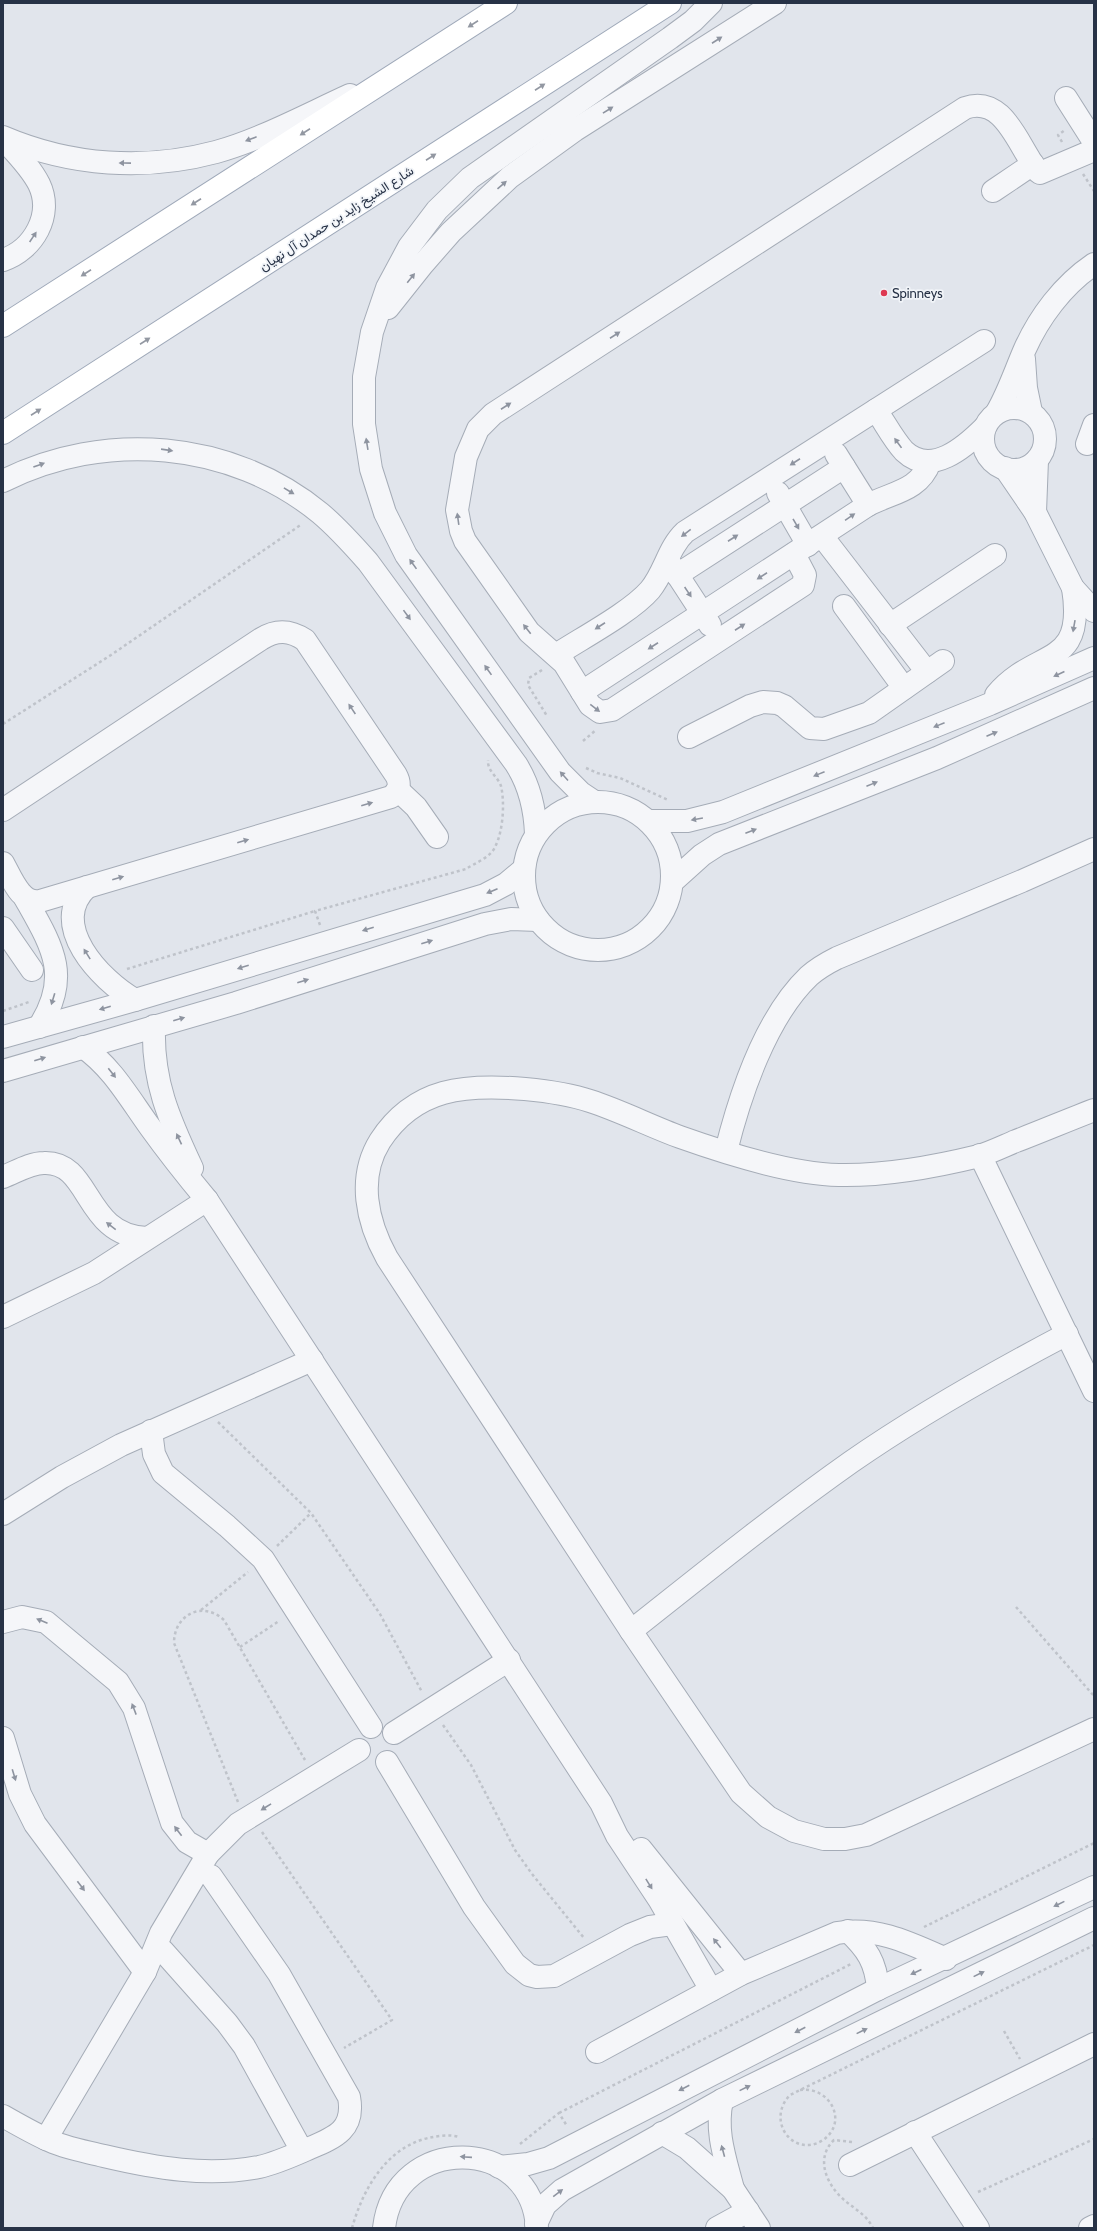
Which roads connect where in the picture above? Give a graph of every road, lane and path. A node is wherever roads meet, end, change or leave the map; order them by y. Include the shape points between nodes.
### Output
1 (506, 3) edge
2 (670, 3) edge
3 (711, 3) edge
4 (775, 3) edge
5 (390, 78) junction
6 (1066, 98) dead end
7 (3, 138) edge
8 (1094, 142) edge
9 (1094, 150) edge
10 (1033, 164) junction
11 (993, 191) dead end
12 (3, 260) edge
13 (1094, 264) edge
14 (3, 326) edge
15 (372, 332) junction
16 (984, 341) dead end
17 (1024, 352) junction
18 (876, 410) junction
19 (1031, 412) junction
20 (991, 420) junction
21 (3, 433) edge
22 (828, 441) junction
23 (940, 459) junction
24 (1037, 460) junction
25 (999, 465) junction
26 (844, 467) junction
27 (770, 478) junction
28 (3, 481) edge
29 (785, 505) junction
30 (868, 505) junction
31 (319, 512) junction
32 (1035, 512) junction
33 (808, 545) junction
34 (995, 555) dead end
35 (672, 567) junction
36 (1073, 588) junction
37 (844, 606) dead end
38 (1094, 611) edge
39 (703, 614) junction
40 (890, 625) junction
41 (719, 640) junction
42 (554, 654) junction
43 (1094, 658) edge
44 (904, 688) junction
45 (1094, 688) edge
46 (582, 692) junction
47 (990, 704) junction
48 (3, 724) edge
49 (530, 730) junction
50 (689, 738) dead end
51 (505, 748) junction
52 (582, 767) dead end
53 (398, 790) junction
54 (674, 800) dead end
55 (593, 802) junction
56 (3, 810) edge
57 (649, 821) junction
58 (536, 834) junction
59 (437, 837) dead end
60 (1094, 849) edge
61 (3, 863) edge
62 (524, 869) junction
63 (672, 882) junction
64 (87, 887) junction
65 (25, 898) junction
66 (315, 911) junction
67 (72, 912) junction
68 (538, 920) junction
69 (41, 926) junction
70 (9, 937) edge
71 (326, 942) junction
72 (32, 970) dead end
73 (101, 975) junction
74 (34, 996) dead end
75 (135, 1000) junction
76 (3, 1011) edge
77 (154, 1026) junction
78 (39, 1027) junction
79 (3, 1037) edge
80 (83, 1047) junction
81 (3, 1071) edge
82 (1094, 1110) edge
83 (726, 1151) junction
84 (980, 1155) junction
85 (3, 1177) edge
86 (207, 1200) junction
87 (147, 1238) junction
88 (3, 1317) edge
89 (1067, 1334) junction
90 (312, 1360) junction
91 (1094, 1391) edge
92 (203, 1408) junction
93 (151, 1431) junction
94 (3, 1514) edge
95 (1016, 1607) dead end
96 (295, 1610) junction
97 (3, 1622) edge
98 (631, 1631) junction
99 (240, 1646) junction
100 (509, 1660) junction
101 (1094, 1696) edge
102 (432, 1709) junction
103 (371, 1726) junction
104 (1094, 1729) edge
105 (394, 1733) junction
106 (3, 1738) edge
107 (363, 1755) junction
108 (388, 1762) junction
109 (315, 1777) junction
110 (601, 1803) junction
111 (252, 1824) junction
112 (1094, 1843) edge
113 (208, 1854) junction
114 (211, 1876) junction
115 (1094, 1887) edge
116 (1094, 1918) edge
117 (672, 1924) junction
118 (848, 1931) junction
119 (900, 1939) junction
120 (1094, 1945) edge
121 (163, 1950) junction
122 (596, 1953) junction
123 (869, 1955) junction
124 (946, 1958) junction
125 (145, 1972) junction
126 (741, 1974) junction
127 (878, 1989) junction
128 (711, 1990) junction
129 (1004, 2031) dead end
130 (1094, 2044) edge
131 (597, 2052) dead end
132 (328, 2058) junction
133 (1028, 2075) junction
134 (800, 2090) junction
135 (722, 2100) junction
136 (559, 2113) dead end
137 (3, 2116) edge
138 (915, 2132) junction
139 (662, 2133) junction
140 (46, 2139) junction
141 (1094, 2139) edge
142 (302, 2151) junction
143 (850, 2165) dead end
144 (499, 2167) junction
145 (733, 2189) junction
146 (960, 2200) junction
147 (753, 2219) edge
148 (537, 2226) edge
149 (1094, 2226) edge
150 (384, 2228) edge
151 (717, 2228) edge
152 (978, 2228) edge
153 (1090, 2228) edge

1 -> 5 main road
21 -> 2 main road, شارع الشيخ زايد بن حمدان آل نهيان
3 - 15 street via 687,25 470,178 437,210 408,247 390,281
15 -> 4 street via 427,258 480,204 510,178 575,130
5 -> 7 street via 254,138 217,151 179,160 140,164 101,163 62,157
5 -> 14 main road
6 - 8 street
12 -> 7 street via 21,252 34,238 42,222 44,204 40,186
9 - 10 street via 1042,173 1037,171
10 - 11 street
42 -> 10 street via 526,628 465,541 461,531 457,510 466,457 473,438 485,421 965,108 987,106 1000,114
13 - 17 street via 1057,298 1033,333
49 -> 15 street via 406,555 385,514 371,469 364,424 364,378
16 - 18 street
17 - 19 street via 1024,376
17 - 20 street via 1012,383
18 - 22 street
23 -> 18 street via 905,452
19 - 20 street via 1010,407
19 - 24 street via 1042,424 1046,439 1045,447
20 - 23 street via 968,443
20 - 25 street via 983,442 988,456
22 - 26 street
22 -> 27 street
23 - 25 street
23 - 30 street via 913,486
24 - 25 street via 1025,468
24 - 32 street
25 - 32 street
26 - 29 street
26 - 30 street
27 - 29 street
27 -> 35 street via 685,532 674,545
28 -> 31 street via 54,460 88,452 158,449 227,462 291,492
29 -> 33 street
35 -> 29 street
33 -> 30 street
31 - 48 path via 111,654
31 -> 51 street via 368,562
32 - 36 street
33 -> 39 street
33 - 40 street
41 -> 33 street via 803,585
34 - 40 street
35 -> 39 street
35 -> 42 street via 641,599
36 - 38 street
36 -> 47 street via 1075,625 1070,639 1057,653 1016,676
37 - 44 street
39 - 41 street
39 -> 46 street
40 - 44 street via 935,666
46 -> 41 street via 593,708 600,712 609,712
42 - 46 street via 572,673
42 - 49 path via 546,669 529,678 528,685 550,722
43 -> 47 street
44 - 50 street via 869,713 824,729 810,728 784,706 763,702 750,706
63 -> 45 street via 702,855 719,844 931,760
47 -> 57 street via 724,812 686,821
55 -> 49 street via 560,772
51 - 58 street via 524,777 529,790 534,804
51 - 66 path via 488,759 487,765 501,785 503,815 495,848 485,858 466,869
52 - 54 path via 620,778 667,800
53 -> 56 street via 399,780 396,775 311,648 297,635 279,631 262,639
53 - 59 street via 416,806
64 -> 53 street via 391,797
55 - 57 street via 623,806
55 - 58 street via 580,804 555,814
57 - 63 street via 665,843 670,855
58 - 62 street via 528,851
60 - 83 street via 1022,882 837,958 810,975 789,1000 758,1058 734,1120
61 - 65 street
62 - 68 street via 526,896
62 -> 71 street via 506,884 485,894
63 - 68 street via 669,898 653,926 640,937 616,947 594,950 578,947 549,932
64 - 65 street via 37,902
64 - 67 street via 80,894
65 - 69 street
66 - 71 path
66 - 73 path via 136,967
67 - 69 street via 50,914
73 -> 67 street via 74,932
77 -> 68 street via 236,1003 485,924 511,919
69 - 70 street
69 -> 78 street via 53,951 58,974 53,1002
70 - 72 street
71 -> 75 street
73 - 75 street via 111,985
74 - 76 path via 30,1002
75 -> 78 street
77 - 80 street
86 -> 77 street via 175,1132 159,1087 154,1057
78 - 79 street
81 -> 80 street
80 -> 86 street via 110,1070 150,1128
82 - 84 street
83 - 84 street via 805,1172 837,1175 870,1175 902,1171
83 - 98 street via 679,1137 589,1100 535,1090 480,1087 438,1093 402,1114 380,1142 369,1167 369,1214 379,1244
84 - 89 street
87 -> 85 street via 130,1236 107,1224 73,1174 59,1165 35,1164
86 - 87 street
86 - 90 street
87 - 88 street via 94,1274
89 - 91 street
89 - 98 street via 953,1397 852,1462
90 - 92 street
90 - 100 street
92 - 93 street
92 - 102 path via 311,1513 380,1614
93 - 94 street via 91,1460
93 - 96 street via 154,1454 163,1473 263,1559
95 - 101 path
96 - 99 path
96 - 103 street
113 -> 97 street via 187,1842 172,1822 134,1708 118,1682 46,1622 22,1617
98 - 104 street via 741,1793 768,1817 809,1836 845,1838 866,1835
99 - 109 path
99 - 111 path via 224,1620 207,1610 186,1615 174,1635 176,1650
100 - 102 street
100 - 110 street
102 - 105 street
102 - 122 path via 467,1757 524,1862
103 - 105 street via 384,1726
103 - 107 street via 360,1736
105 - 108 street via 398,1746 393,1758
106 -> 125 street via 20,1794 35,1824
107 - 108 street via 377,1765
107 - 109 street
107 - 111 street
108 - 122 street via 464,1892 521,1970 533,1976 546,1978
109 -> 111 street
110 -> 117 street via 611,1825
126 -> 110 street via 625,1829
111 - 113 street via 228,1833
111 - 114 street via 242,1839 226,1853
111 - 132 path via 392,2020
112 - 119 path
113 - 125 street via 161,1933
114 - 121 street
114 - 132 street via 279,1974
115 -> 124 street
135 -> 116 street
117 - 122 street via 640,1930
117 - 128 street
118 - 119 street via 875,1932
118 - 123 street via 864,1946
118 - 126 street via 814,1941
119 - 124 street
120 - 134 path
121 - 125 street
121 - 142 street via 244,2046
123 - 127 street via 877,1974
123 - 136 path
124 -> 127 street
125 - 140 street
126 - 128 street
127 -> 144 street via 549,2158 528,2164
128 - 131 street
129 - 133 path
130 - 133 street
132 - 142 street via 349,2097 350,2116 340,2133
133 - 138 street
134 - 134 path via 790,2095 782,2105 780,2122 789,2138 800,2143 812,2144 822,2140 831,2131 835,2120 834,2108 823,2094 812,2090
135 - 139 street
145 -> 135 street via 720,2140 719,2113
137 - 140 street
138 - 143 street
138 - 146 street
139 - 145 street via 686,2148
148 -> 139 street via 545,2205 562,2190
140 - 142 street via 64,2146 135,2163 189,2171 261,2166
141 - 146 path
144 - 148 street via 511,2175 524,2191 534,2210
144 -> 150 street via 473,2158 459,2157 445,2158 425,2166 399,2188 389,2207
145 - 147 street
146 - 152 street
147 - 151 street
149 - 153 street

